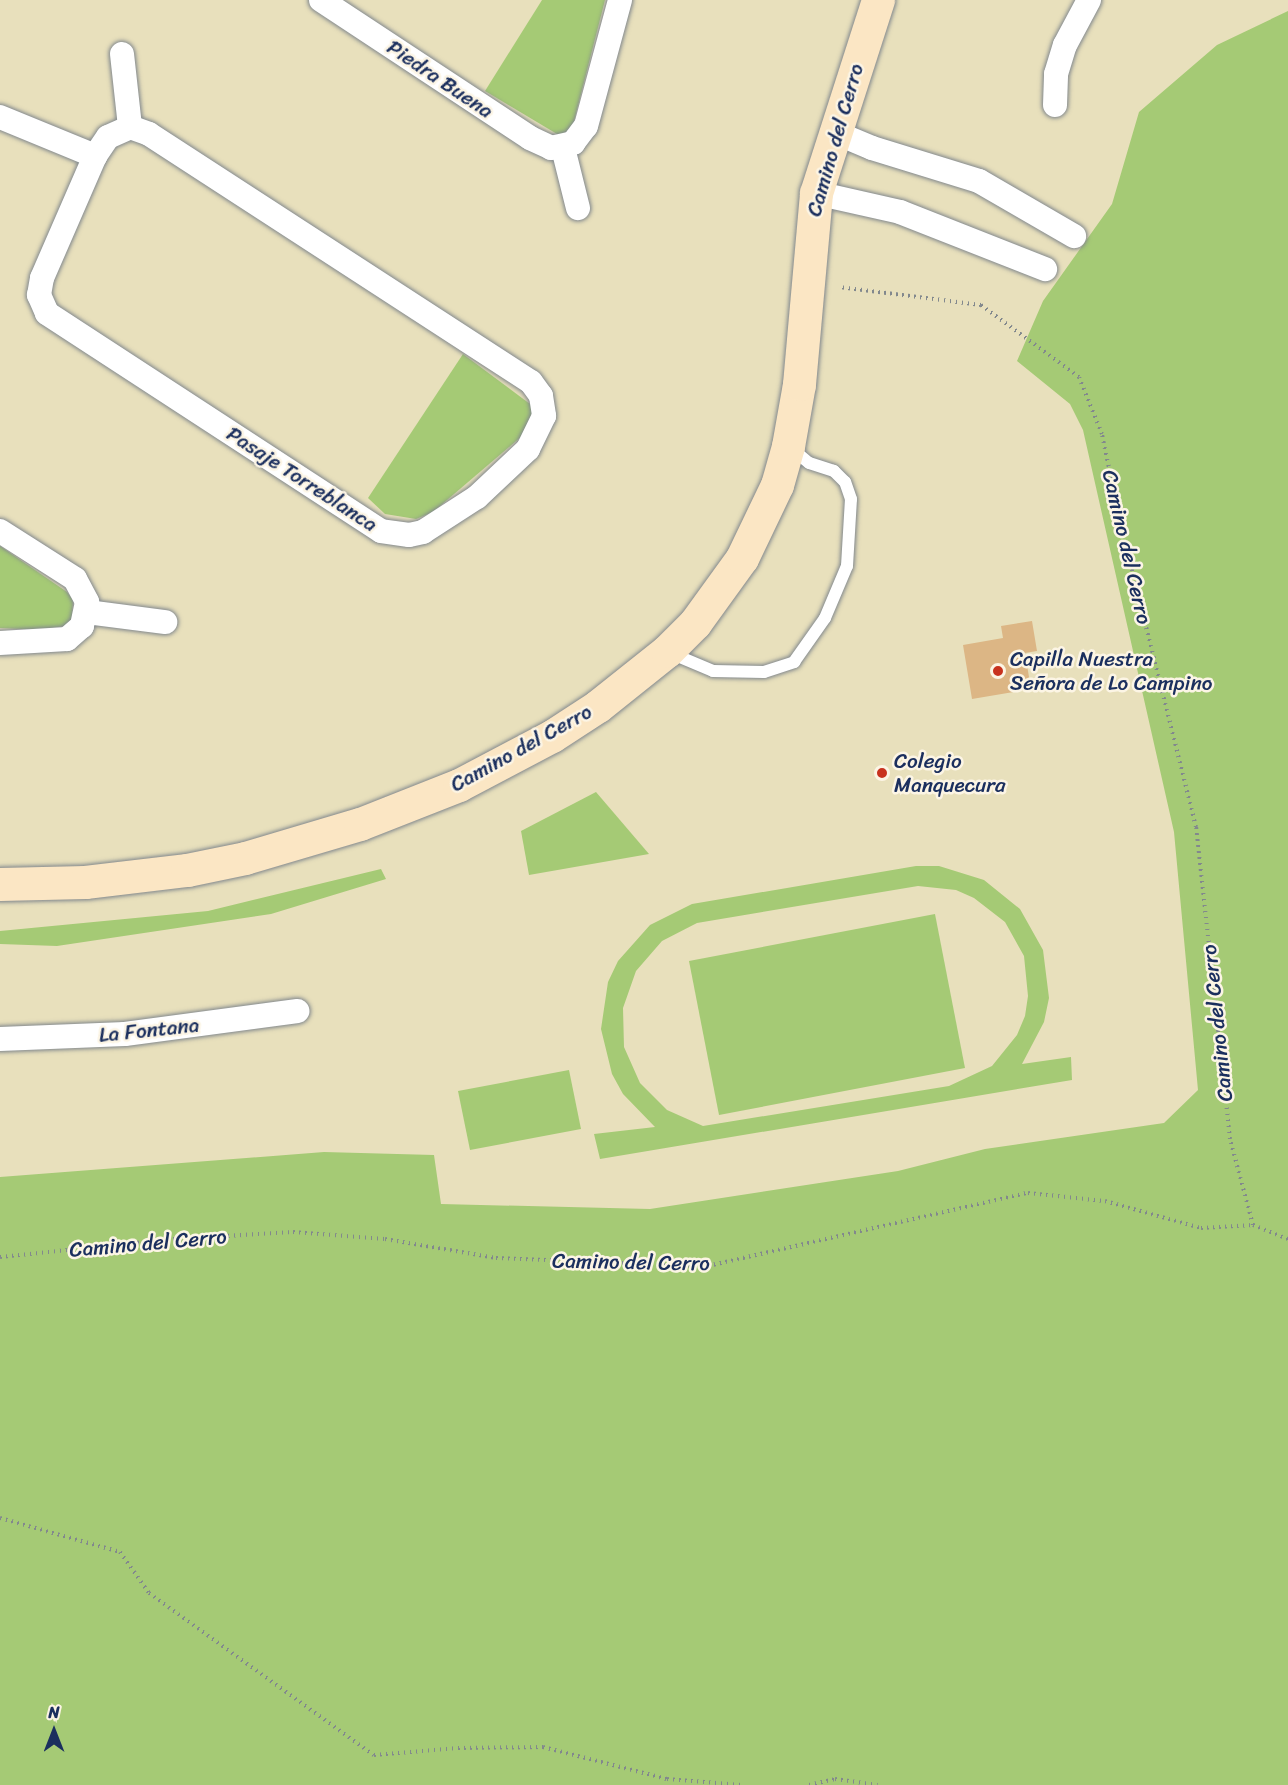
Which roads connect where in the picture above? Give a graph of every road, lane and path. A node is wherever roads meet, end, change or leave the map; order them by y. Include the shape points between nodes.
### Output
1 (321, 0) edge
2 (620, 0) edge
3 (878, 0) edge
4 (1089, 0) edge
5 (122, 54) dead end
6 (1056, 105) dead end
7 (0, 117) edge
8 (130, 127) junction
9 (834, 132) junction
10 (563, 148) junction
11 (95, 156) junction
12 (816, 193) junction
13 (578, 208) dead end
14 (1074, 236) dead end
15 (1045, 269) dead end
16 (806, 283) junction
17 (788, 446) junction
18 (0, 531) edge
19 (87, 612) junction
20 (165, 622) dead end
21 (0, 643) edge
22 (667, 651) junction
23 (0, 884) edge
24 (297, 1011) dead end
25 (0, 1039) edge
26 (1253, 1225) junction
27 (1288, 1239) edge
28 (0, 1257) edge
29 (0, 1518) edge
30 (741, 1785) edge
31 (809, 1785) edge
32 (878, 1785) edge

1 - 10 street, Piedra Buena via 530,138 551,148
2 - 10 street via 586,126 581,136
3 - 9 street, Camino del Cerro
4 - 6 street via 1065,45 1056,74
5 - 8 street
7 - 11 street
8 - 11 street, Pasaje Torreblanca via 108,137
8 - 11 street, Pasaje Torreblanca via 149,134 531,382 541,396 544,416 528,449 477,497 423,532 409,536 381,531 56,320 41,303 39,286
9 - 12 street, Camino del Cerro
9 - 14 street via 872,148 980,181
10 - 13 street
12 - 15 street via 900,212
12 - 16 street, Camino del Cerro
16 - 17 street, Camino del Cerro via 799,384
16 - 26 path, Camino del Cerro via 981,305 1079,376 1102,434 1122,531 1196,827 1230,1139
17 - 22 street, Camino del Cerro via 769,504 742,558 695,623
17 - 22 lane via 809,463 834,471 845,482 851,499 846,566 825,618 794,662 764,672 713,671
18 - 19 street via 75,579 86,594
19 - 20 street
19 - 21 street via 82,626 67,639
22 - 23 street, Camino del Cerro via 598,706 552,736 459,785 360,824 284,848 187,870 85,882
24 - 25 street, La Fontana via 125,1034
26 - 27 path, Camino del Cerro
26 - 28 path, Camino del Cerro via 1201,1228 1105,1201 1028,1193 708,1266 496,1258 385,1239 293,1233 174,1239
29 - 30 path via 120,1552 148,1593 374,1755 458,1748 543,1747 667,1779
31 - 32 path via 835,1779

